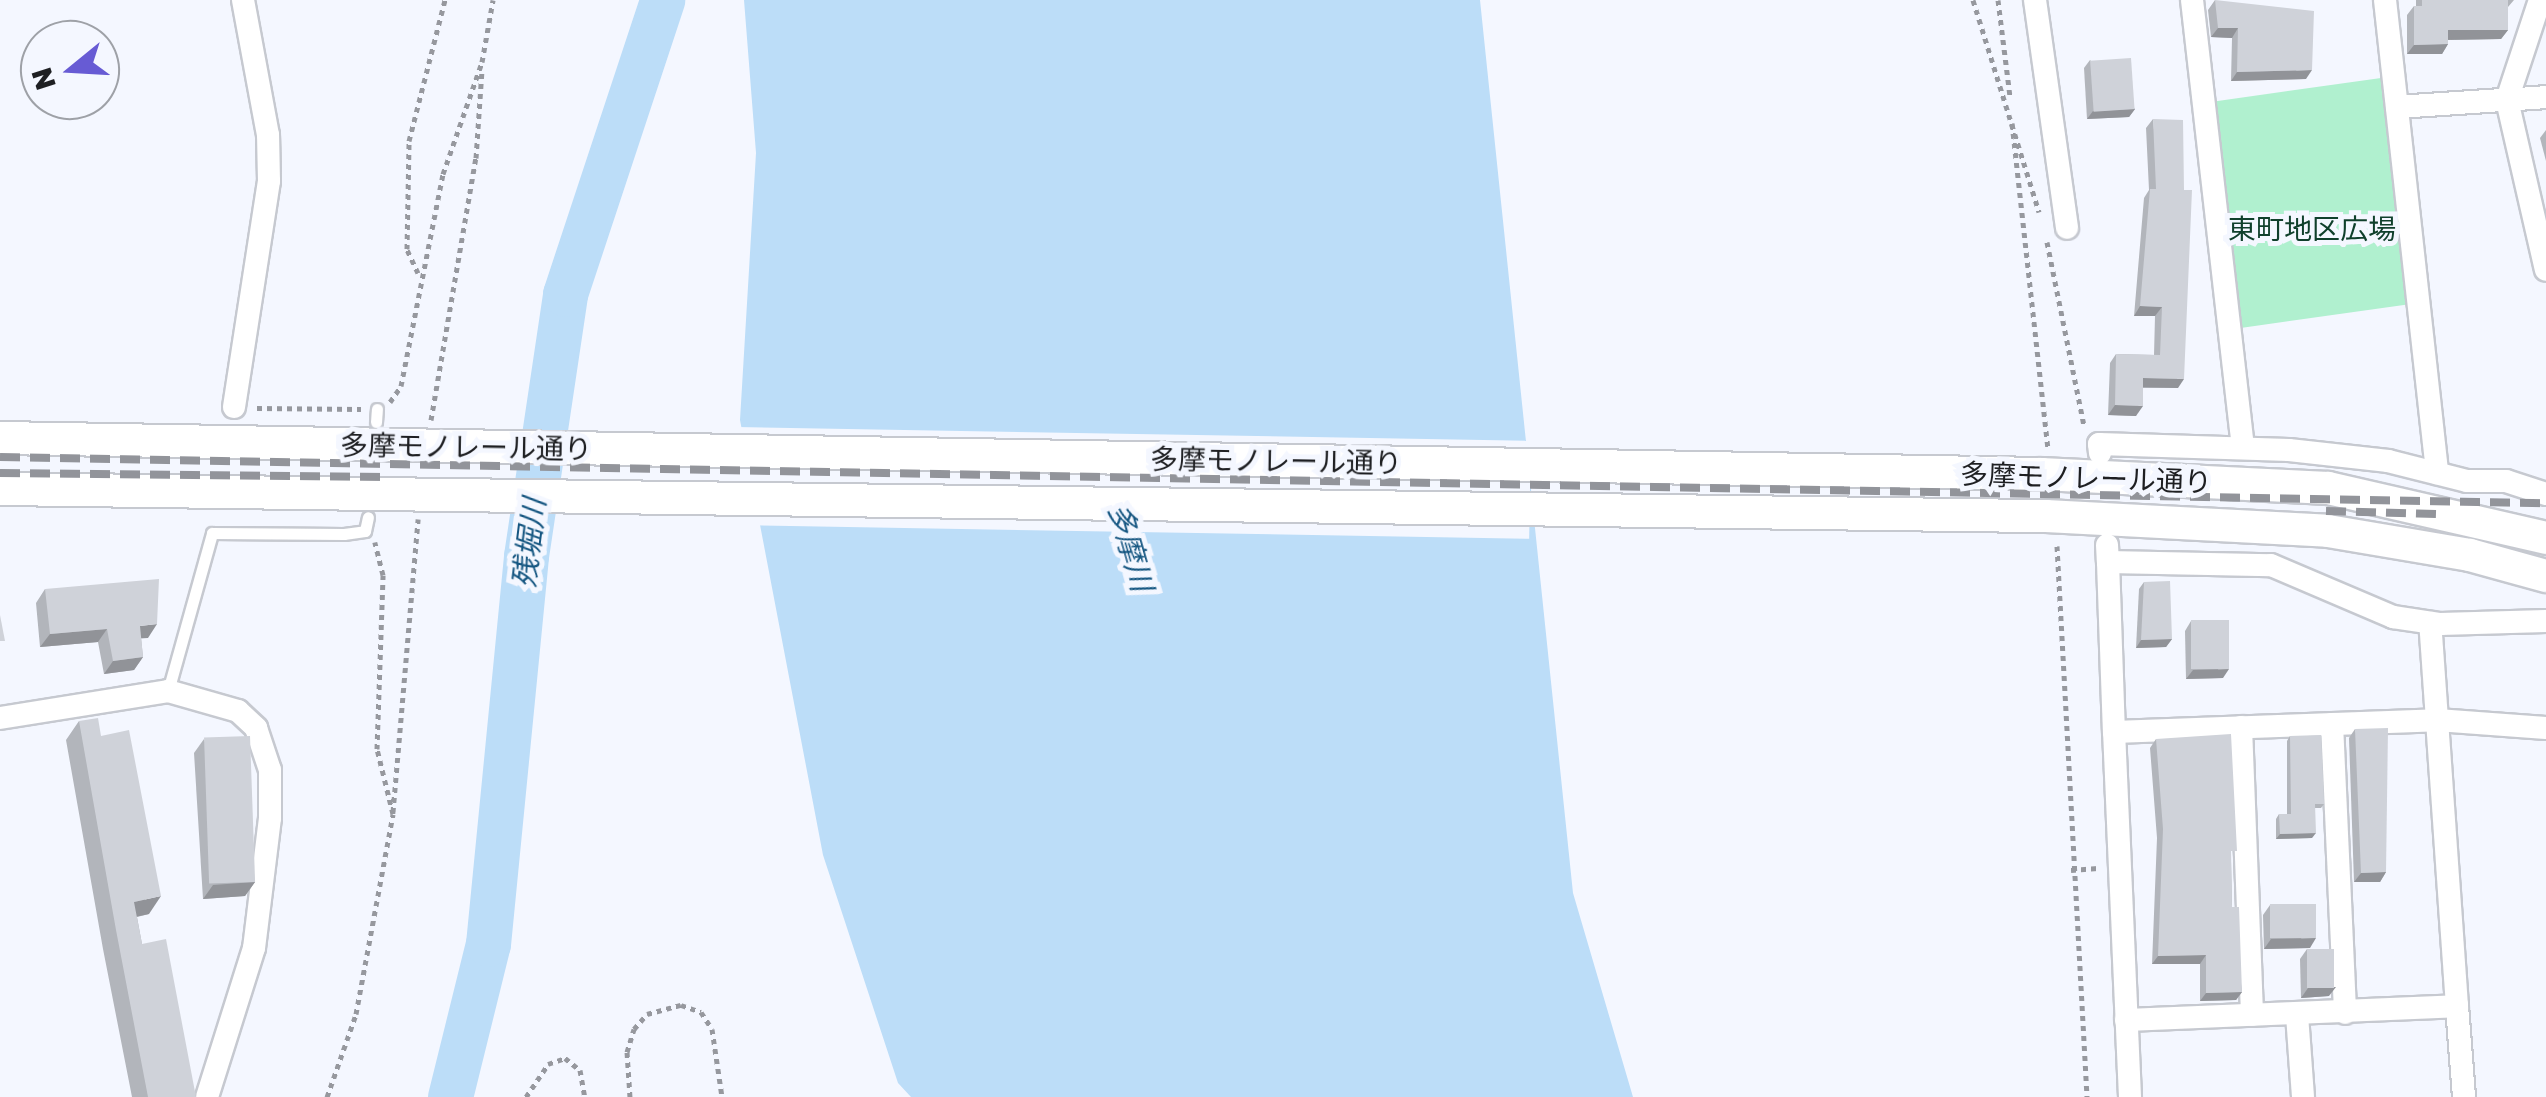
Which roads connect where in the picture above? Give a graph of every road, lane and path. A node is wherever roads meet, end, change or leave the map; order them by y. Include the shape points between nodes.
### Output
1 (243, 0) edge
2 (445, 0) edge
3 (493, 0) edge
4 (1973, 0) edge
5 (1998, 0) edge
6 (2036, 0) edge
7 (2192, 0) edge
8 (2385, 0) edge
9 (2540, 0) edge
10 (482, 62) junction
11 (2546, 98) edge
12 (2508, 100) junction
13 (2011, 106) junction
14 (2397, 108) junction
15 (2041, 220) dead end
16 (2056, 234) joint
17 (2546, 270) edge
18 (420, 276) junction
19 (234, 407) joint
20 (0, 438) edge
21 (436, 439) junction
22 (2243, 447) junction
23 (2100, 448) joint
24 (2045, 466) junction
25 (2437, 472) junction
26 (0, 489) edge
27 (2546, 494) edge
28 (428, 502) junction
29 (366, 524) joint
30 (2051, 526) junction
31 (2546, 538) edge
32 (2546, 576) edge
33 (2546, 621) edge
34 (2430, 623) junction
35 (168, 690) junction
36 (0, 718) edge
37 (2437, 720) junction
38 (2332, 724) junction
39 (2241, 727) junction
40 (2546, 728) edge
41 (2114, 732) junction
42 (393, 814) junction
43 (2458, 1006) junction
44 (2345, 1013) junction
45 (2252, 1015) junction
46 (2297, 1015) junction
47 (2126, 1020) junction
48 (207, 1097) edge
49 (327, 1097) edge
50 (526, 1097) edge
51 (585, 1097) edge
52 (630, 1097) edge
53 (722, 1097) edge
54 (2087, 1097) edge
55 (2130, 1097) edge
56 (2303, 1097) edge
57 (2464, 1097) edge

1 - 19 street via 270,181
2 - 18 path via 410,142 406,249
3 - 10 path
4 - 13 path
5 - 13 path
6 - 16 street
7 - 22 street
8 - 14 street
9 - 12 street
10 - 18 path via 443,174
10 - 21 path via 476,158
11 - 12 street
12 - 14 street
12 - 17 street
13 - 15 path
13 - 24 path
14 - 25 street
16 - 23 path via 2077,403
18 - 19 path via 401,386 377,416
20 - 21 main road, 多摩モノレール通り
21 - 24 main road, 多摩モノレール通り
22 - 23 street
22 - 25 street
24 - 31 main road, 多摩モノレール通り via 2328,488
25 - 27 street via 2506,480
26 - 28 main road, 多摩モノレール通り
28 - 30 main road, 多摩モノレール通り
28 - 42 path
29 - 35 lane via 212,532
29 - 42 path via 382,556 377,748
30 - 32 main road, 多摩モノレール通り via 2328,531 2432,547
30 - 54 path
33 - 34 street
34 - 37 street
34 - 41 street via 2393,617 2271,566 2108,553
35 - 36 street
35 - 48 street via 238,711 256,728 270,770 254,948
37 - 38 street
37 - 40 street
37 - 43 street
38 - 39 street
38 - 44 street
39 - 41 street
39 - 45 street
41 - 47 street
42 - 49 path via 356,1014
43 - 44 street
43 - 57 street
44 - 46 street
45 - 46 street
45 - 47 street
46 - 56 street
47 - 55 street
50 - 51 path via 548,1064 565,1058 580,1070
52 - 53 path via 627,1052 634,1029 647,1014 681,1005 701,1012 712,1029

